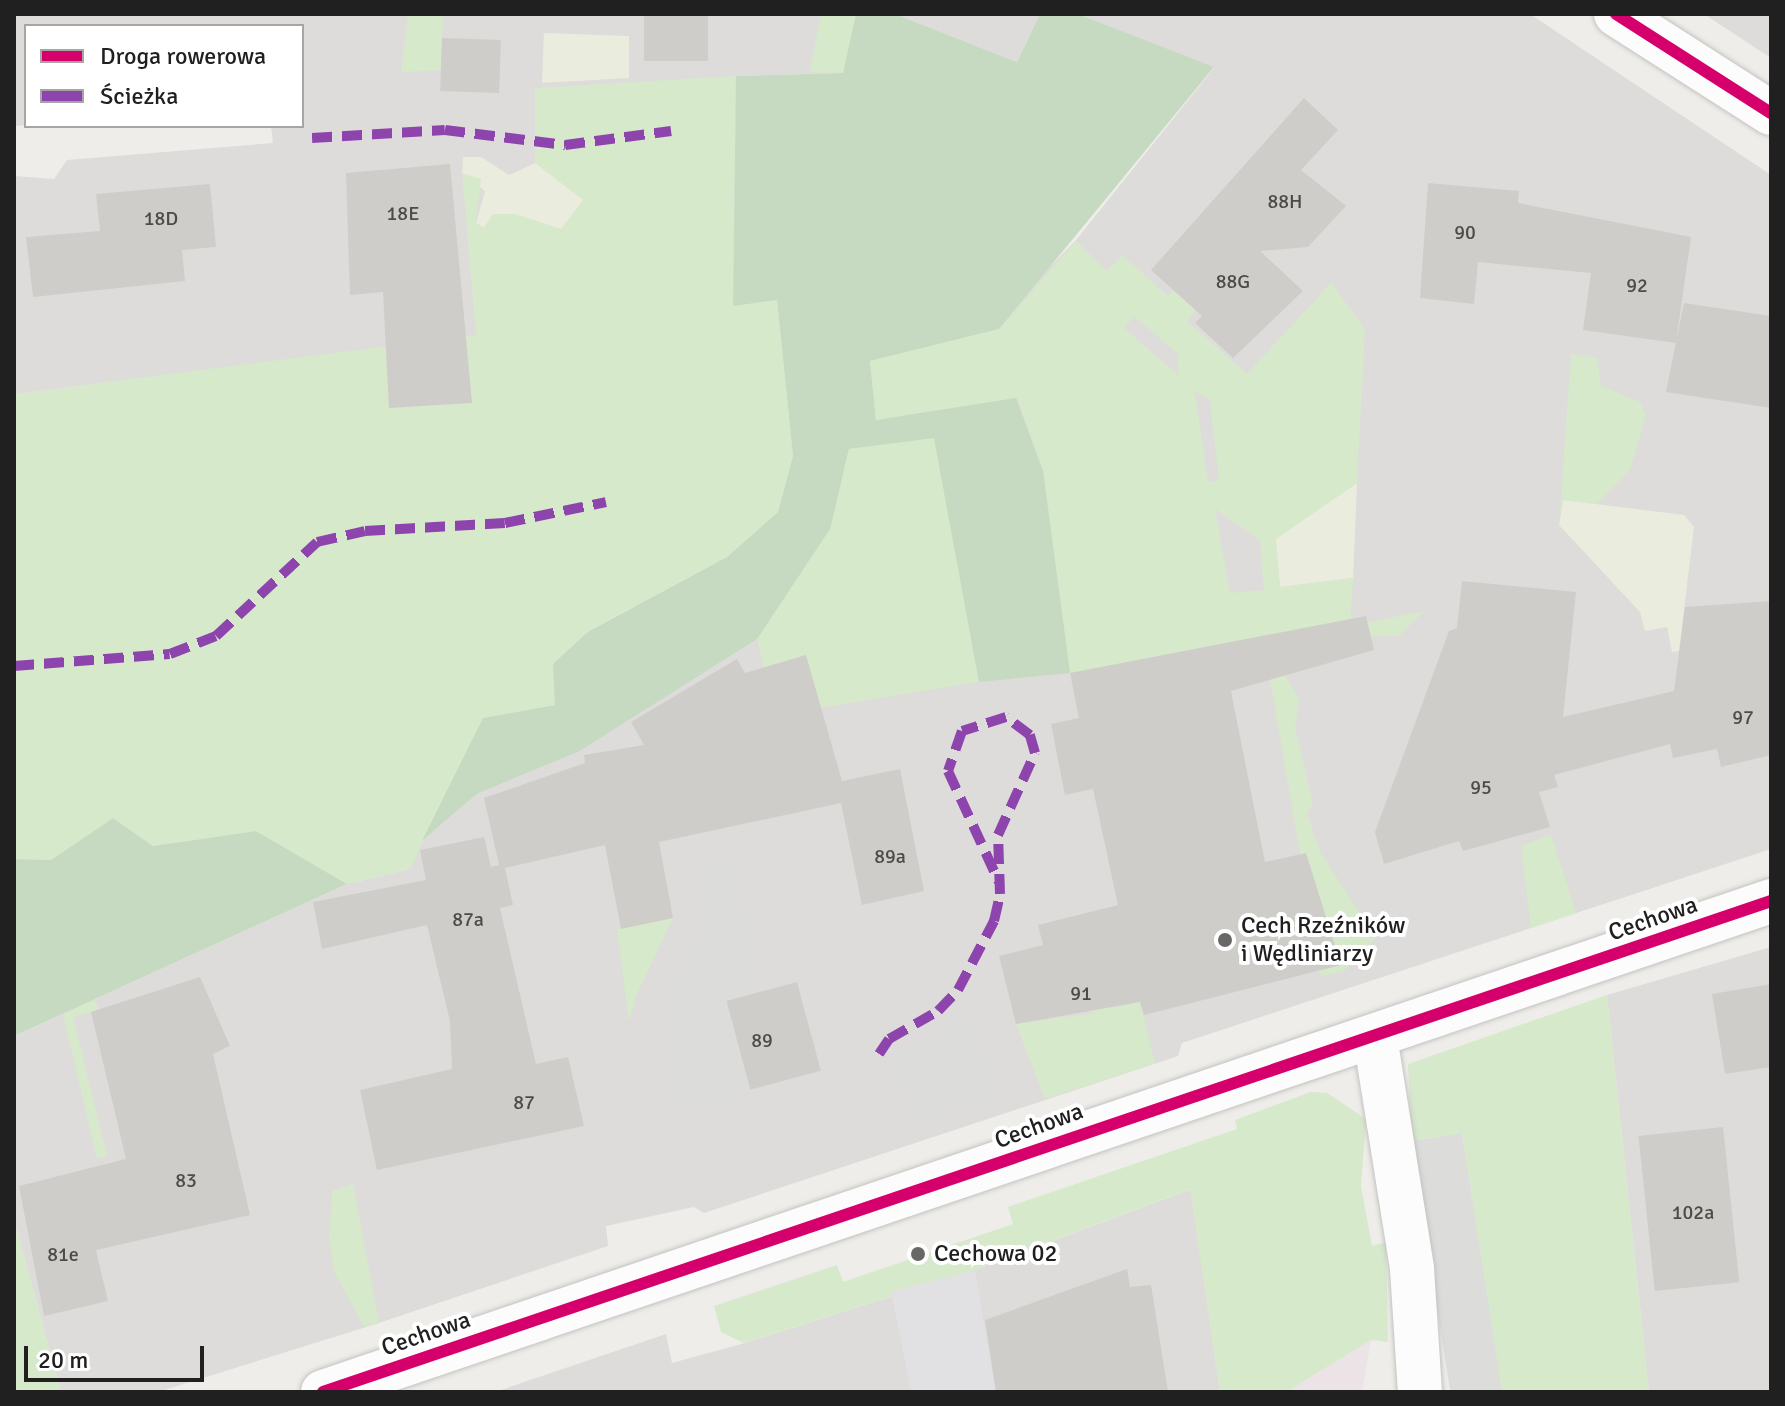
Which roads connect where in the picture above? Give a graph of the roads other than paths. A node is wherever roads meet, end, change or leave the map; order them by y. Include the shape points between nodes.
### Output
1 (1616, 14) edge
2 (1771, 113) edge
3 (1771, 901) edge
4 (1375, 1037) junction
5 (323, 1392) edge
6 (1420, 1392) edge

1 - 2 street
3 - 4 street, Cechowa
4 - 5 street, Cechowa
4 - 6 street via 1412,1269

